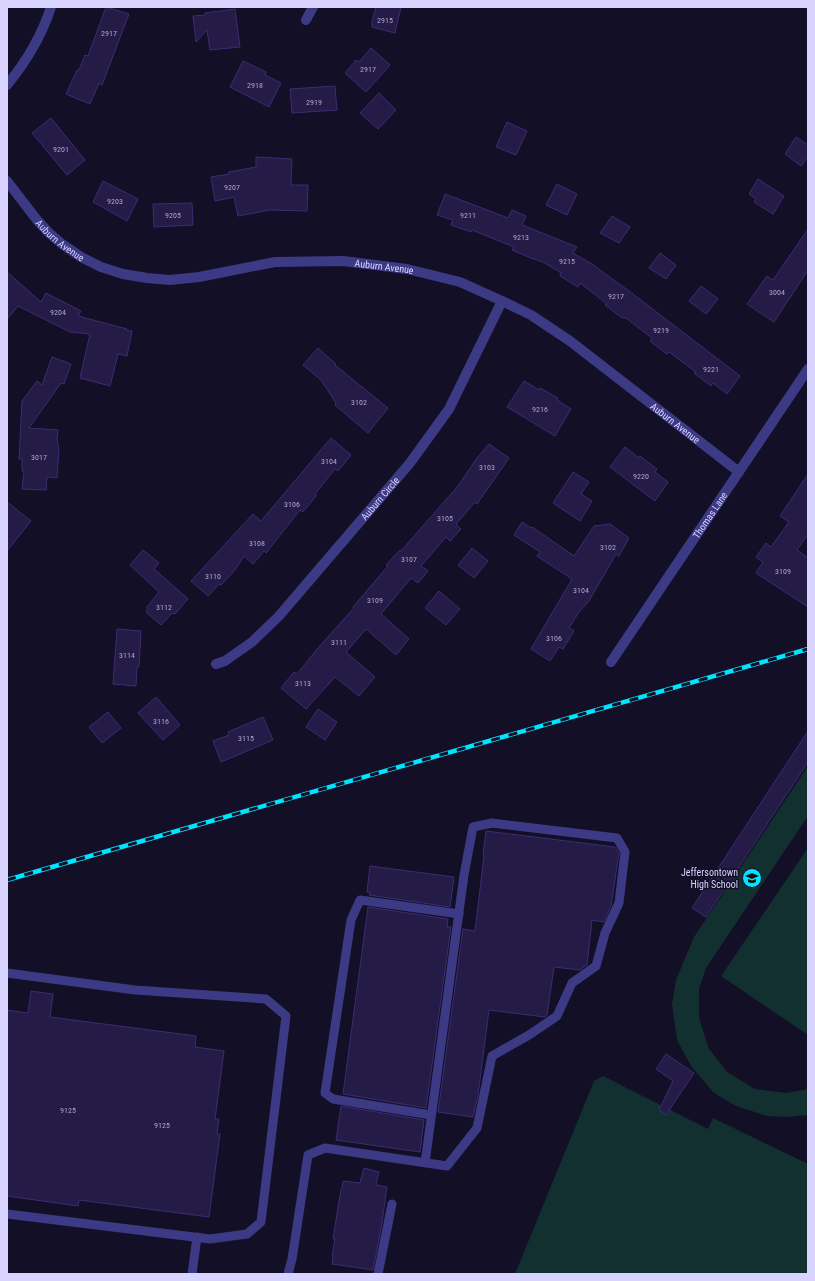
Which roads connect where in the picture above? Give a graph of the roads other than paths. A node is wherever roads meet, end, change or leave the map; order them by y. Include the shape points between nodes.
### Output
1 (51, 7) edge
2 (313, 7) edge
3 (306, 20) dead end
4 (7, 85) edge
5 (7, 181) edge
6 (502, 300) junction
7 (808, 369) edge
8 (739, 472) junction
9 (611, 662) dead end
10 (216, 664) dead end
11 (458, 914) junction
12 (7, 973) edge
13 (431, 1115) junction
14 (425, 1163) junction
15 (392, 1204) dead end
16 (7, 1214) edge
17 (197, 1237) junction
18 (193, 1274) edge
19 (288, 1274) edge
20 (378, 1274) edge

1 - 4 street via 38,37
2 - 3 street
5 - 6 street, Auburn Avenue via 36,220 62,244 101,267 123,274 170,280 275,262 343,260 407,269 460,282
6 - 8 street, Auburn Avenue via 531,315 570,341
6 - 10 street, Auburn Circle via 449,409 410,463 279,616 252,642
7 - 8 street, Thomas Lane
8 - 9 street, Thomas Lane
11 - 13 lane
11 - 13 lane via 360,900 351,920 331,1045 325,1093 333,1099
11 - 14 lane via 473,827 492,823 617,838 625,852 619,904 605,933 596,966 572,983 557,1016 492,1056 477,1128 447,1166
12 - 17 lane via 135,990 266,999 286,1016 261,1222 247,1234 210,1239
13 - 14 lane
14 - 19 lane via 325,1148 308,1155
15 - 20 lane
16 - 17 lane
17 - 18 lane

